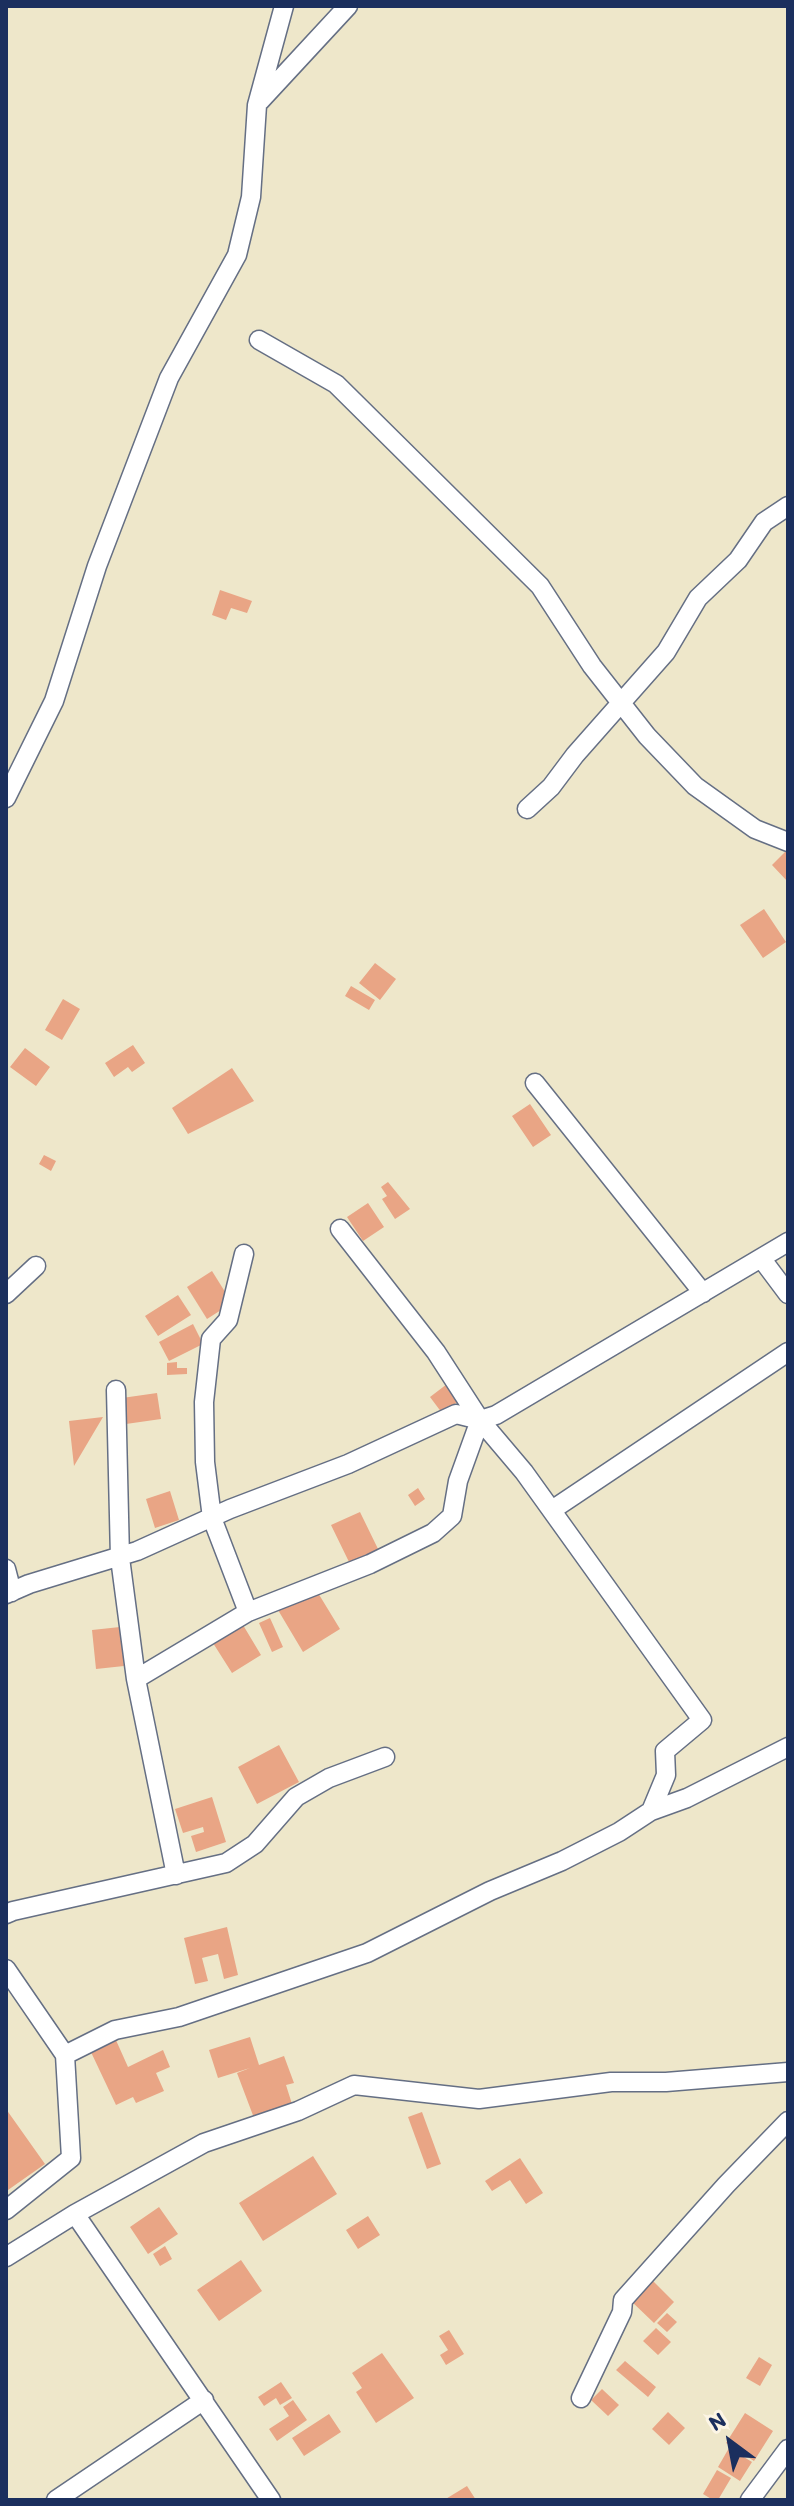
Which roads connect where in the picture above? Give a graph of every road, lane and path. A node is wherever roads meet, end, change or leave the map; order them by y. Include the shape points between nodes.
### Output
1 (284, 6) edge
2 (348, 6) edge
3 (257, 105) junction
4 (259, 340) dead end
5 (788, 506) edge
6 (620, 703) junction
7 (6, 798) edge
8 (527, 809) dead end
9 (788, 842) edge
10 (535, 1083) dead end
11 (340, 1229) dead end
12 (788, 1242) edge
13 (244, 1254) dead end
14 (761, 1258) junction
15 (36, 1266) dead end
16 (703, 1293) junction
17 (6, 1294) edge
18 (788, 1294) edge
19 (788, 1352) edge
20 (116, 1390) dead end
21 (480, 1420) junction
22 (552, 1510) junction
23 (212, 1518) junction
24 (120, 1558) junction
25 (6, 1569) edge
26 (9, 1593) edge
27 (248, 1612) junction
28 (136, 1679) junction
29 (788, 1747) edge
30 (385, 1757) dead end
31 (651, 1811) junction
32 (176, 1875) junction
33 (6, 1914) edge
34 (6, 1969) edge
35 (65, 2055) junction
36 (788, 2072) edge
37 (788, 2121) edge
38 (6, 2210) edge
39 (75, 2214) junction
40 (6, 2257) edge
41 (581, 2398) dead end
42 (204, 2400) junction
43 (788, 2449) edge
44 (56, 2500) edge
45 (271, 2500) edge
46 (750, 2500) edge

1 - 3 street
2 - 3 street
3 - 7 street via 251,197 237,255 169,378 97,566 54,701
4 - 6 street via 336,384 540,586
5 - 6 street via 764,522 738,560 698,598 666,652
6 - 8 street
6 - 9 street via 695,786 755,829
10 - 16 street
11 - 21 street via 436,1352
12 - 14 street
13 - 23 street via 228,1320 211,1339 204,1402
14 - 16 street
14 - 18 street
15 - 17 street
16 - 21 street
19 - 22 street
20 - 24 street
21 - 22 street
21 - 23 street via 456,1414
21 - 27 street via 458,1481 452,1516 433,1533
22 - 31 street via 702,1720 665,1751 666,1775
23 - 24 street
23 - 27 street
24 - 26 street
24 - 28 street
25 - 26 street
27 - 28 street
28 - 32 street
29 - 31 street
30 - 32 street via 296,1797 255,1844 226,1863
31 - 35 street via 562,1861 367,1953 179,2017 115,2030
32 - 33 street
34 - 35 street
35 - 38 street via 71,2158
36 - 39 street via 611,2082 479,2099 354,2085 298,2111 204,2143
37 - 41 street via 623,2300
39 - 40 street
39 - 42 street
42 - 44 street
42 - 45 street
43 - 46 street

